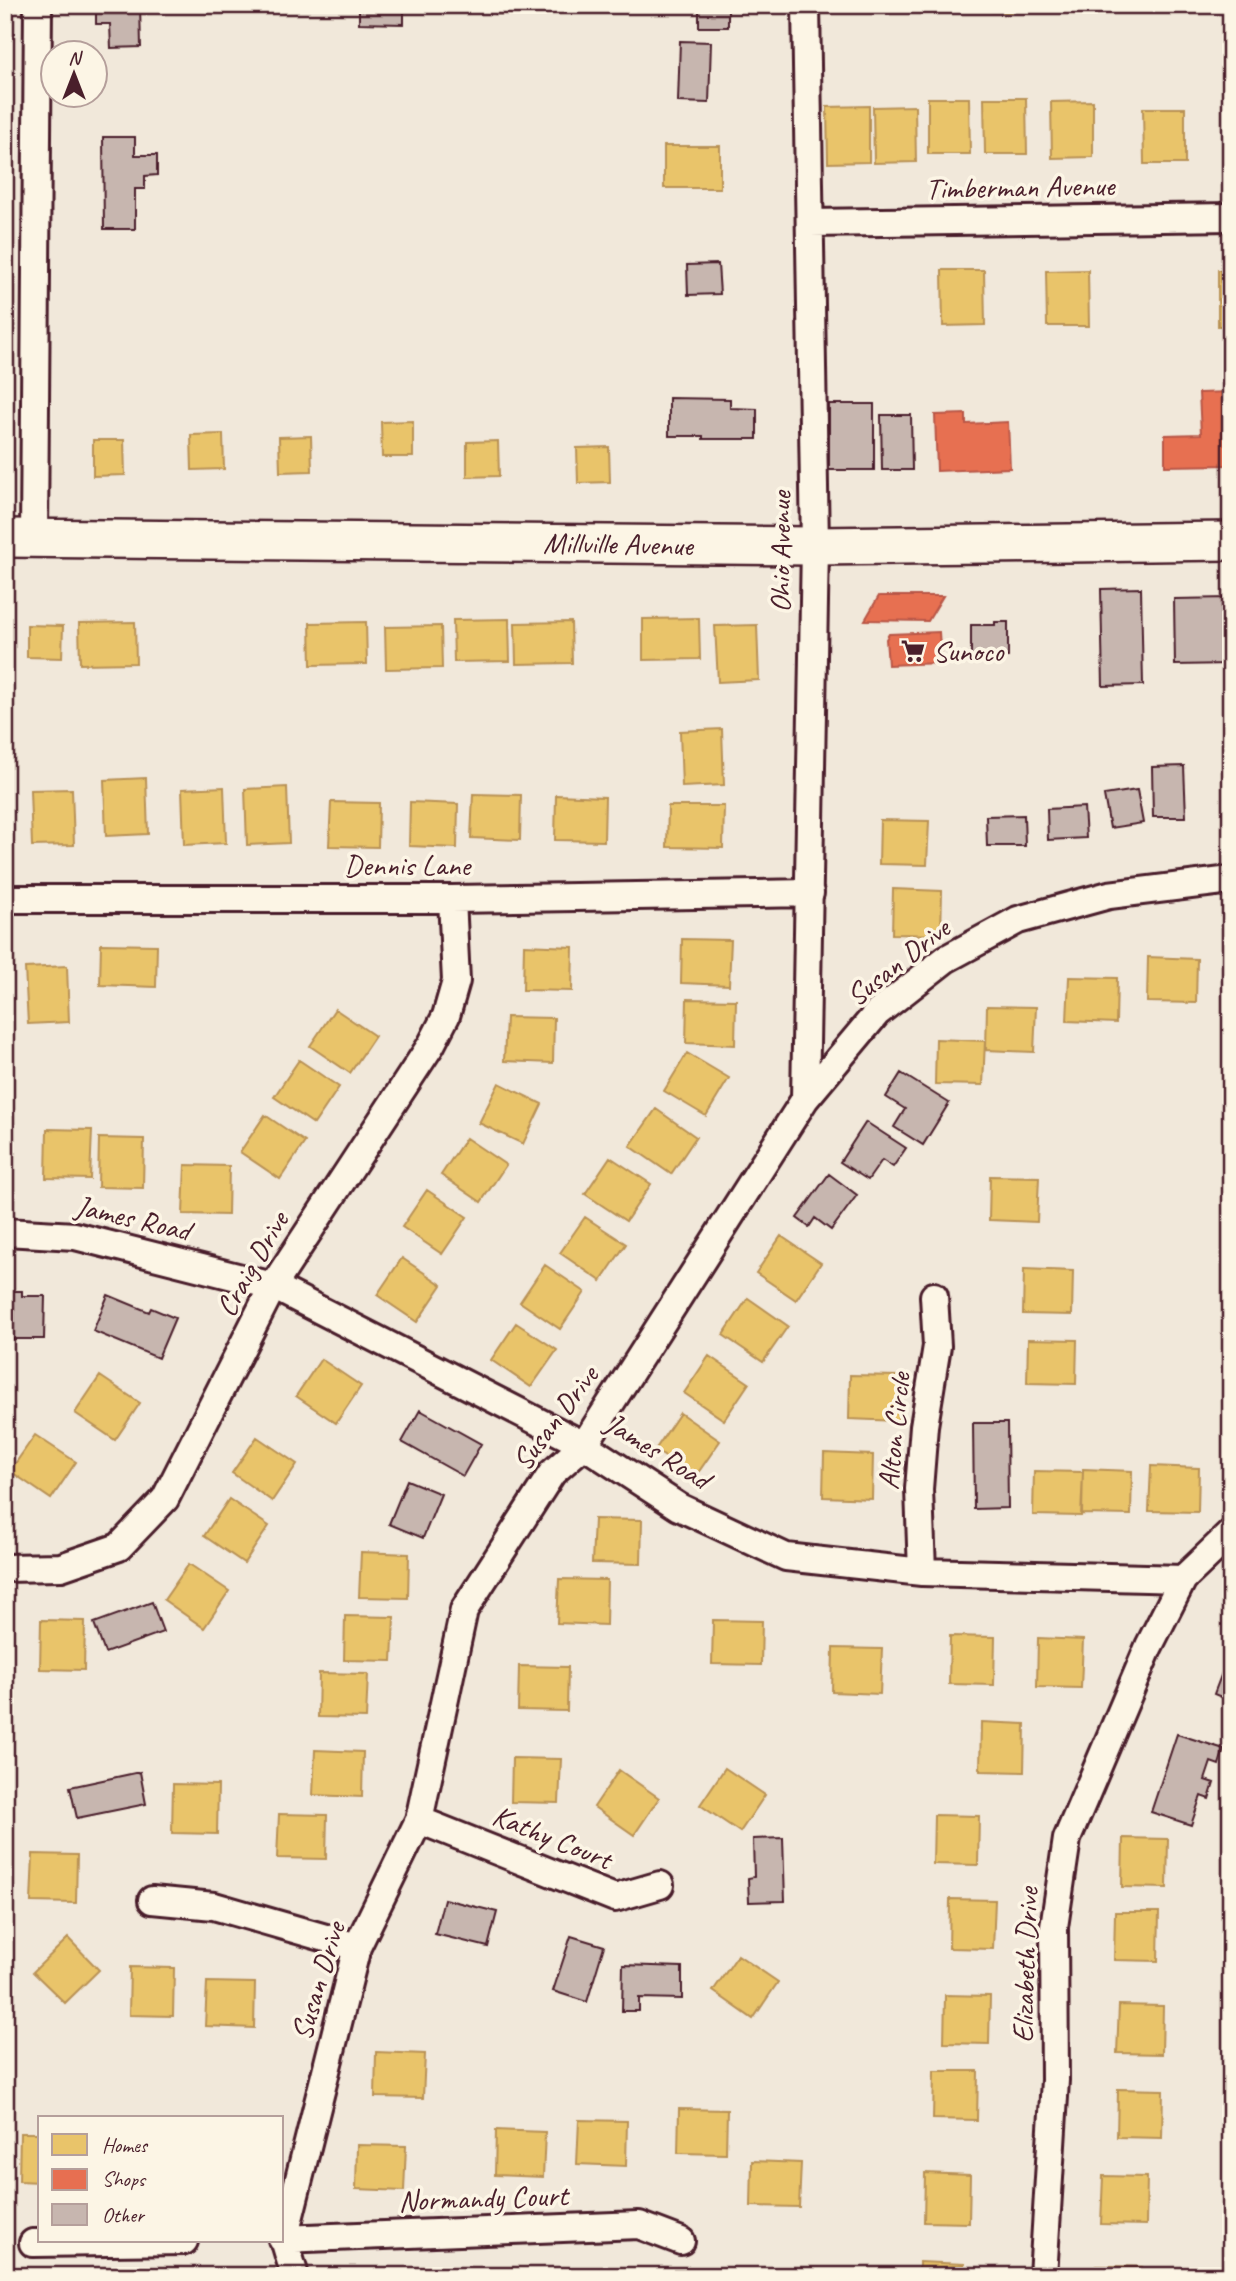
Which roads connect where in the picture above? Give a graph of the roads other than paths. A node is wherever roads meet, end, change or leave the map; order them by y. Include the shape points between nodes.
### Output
1 (38, 5) edge
2 (806, 5) edge
3 (1231, 217) edge
4 (810, 223) junction
5 (19, 538) edge
6 (1231, 541) edge
7 (815, 546) junction
8 (1231, 880) edge
9 (810, 892) junction
10 (452, 899) junction
11 (5, 900) edge
12 (804, 1099) junction
13 (5, 1232) edge
14 (273, 1286) junction
15 (934, 1296) dead end
16 (584, 1445) junction
17 (1231, 1534) edge
18 (5, 1569) edge
19 (922, 1572) junction
20 (1183, 1579) junction
21 (419, 1820) junction
22 (660, 1885) dead end
23 (152, 1900) dead end
24 (357, 1947) junction
25 (284, 2235) edge
26 (284, 2239) edge
27 (681, 2241) dead end
28 (108, 2242) edge
29 (284, 2242) edge
30 (33, 2243) dead end
31 (295, 2276) edge
32 (1043, 2276) edge

1 - 5 street
2 - 4 street, Ohio Avenue
3 - 4 street, Timberman Avenue
4 - 7 street, Ohio Avenue
5 - 7 main road, Millville Avenue
6 - 7 main road, Millville Avenue
7 - 9 street, Ohio Avenue
8 - 12 street, Susan Drive via 1109,895 1018,920 946,959 877,1013
9 - 10 street, Dennis Lane
9 - 12 street, Ohio Avenue
10 - 11 street, Dennis Lane
10 - 14 street, Craig Drive via 456,981 446,1016
12 - 16 street, Susan Drive
13 - 14 street, James Road via 75,1237
14 - 16 street, James Road
14 - 18 street, Craig Drive via 166,1499 119,1547 61,1567
15 - 19 street, Alton Circle via 937,1346 919,1489
16 - 19 street, James Road via 679,1507 786,1557
16 - 21 street, Susan Drive via 552,1473 464,1610
17 - 20 street, Elizabeth Drive
19 - 20 street, James Road
20 - 32 street, Elizabeth Drive via 1149,1646 1067,1839 1054,1927 1055,2080
21 - 22 street, Kathy Court via 615,1898
21 - 24 street, Susan Drive
23 - 24 street via 214,1906
24 - 25 street, Susan Drive
26 - 27 street, Normandy Court via 639,2225
28 - 30 street
29 - 31 street

